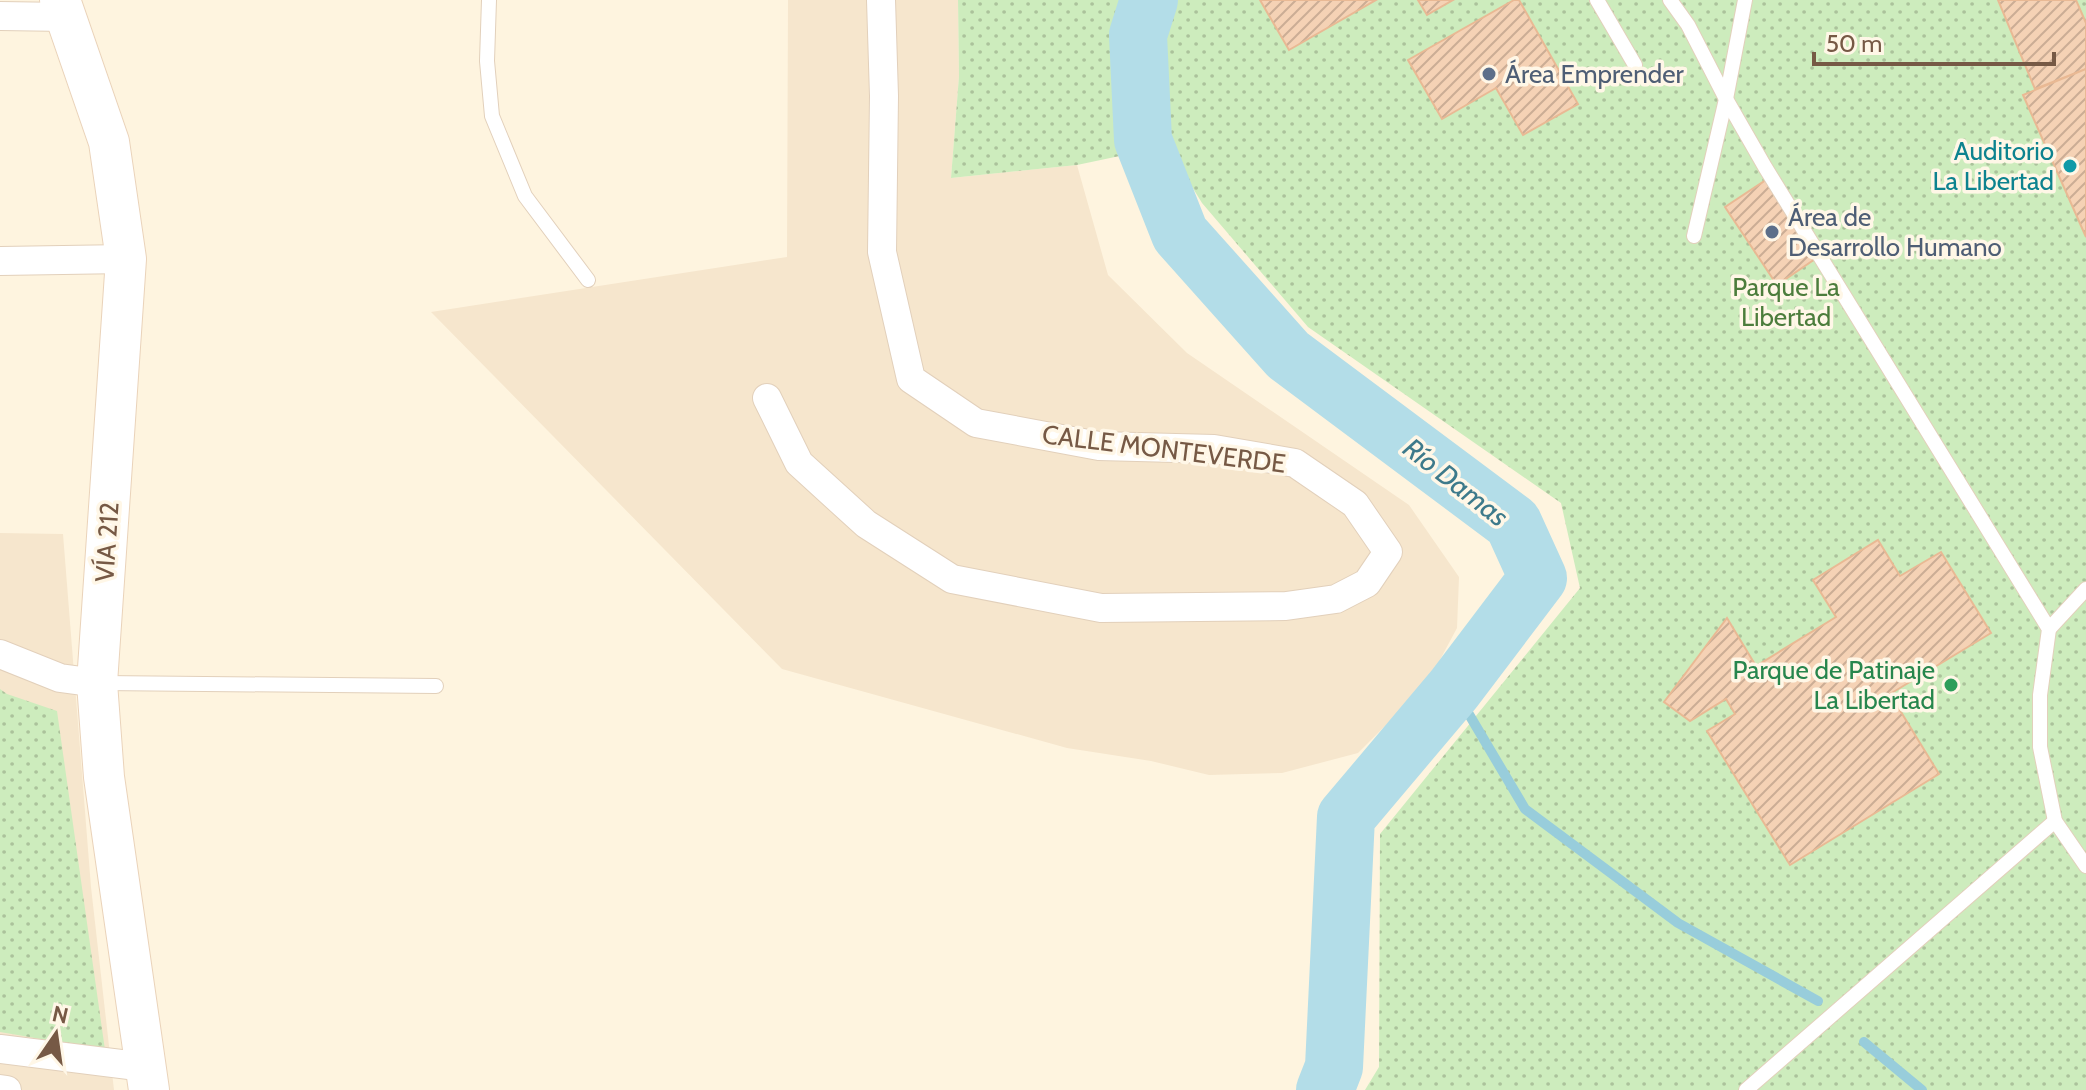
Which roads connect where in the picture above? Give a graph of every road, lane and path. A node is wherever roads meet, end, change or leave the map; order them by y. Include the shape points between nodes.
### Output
1 (489, 0) edge
2 (881, 0) edge
3 (1597, 0) edge
4 (1670, 0) edge
5 (1745, 0) edge
6 (63, 8) edge
7 (0, 16) edge
8 (1635, 65) dead end
9 (1726, 99) junction
10 (1694, 236) dead end
11 (126, 259) junction
12 (0, 261) edge
13 (588, 280) dead end
14 (767, 398) dead end
15 (2086, 589) edge
16 (2049, 629) junction
17 (0, 654) edge
18 (97, 683) junction
19 (436, 686) dead end
20 (2055, 821) junction
21 (2086, 866) edge
22 (0, 1049) edge
23 (147, 1079) edge
24 (0, 1089) edge
25 (7, 1090) edge
26 (1746, 1090) edge

1 - 13 lane via 492,116 525,196
2 - 14 street, CALLE MONTEVERDE via 882,252 911,379 976,423 1099,446 1214,449 1295,463 1355,504 1388,552 1367,583 1336,599 1286,606 1101,608 952,579 866,524 799,463
3 - 8 lane
4 - 9 lane
5 - 9 lane
6 - 7 street
6 - 11 main road, VÍA 212 via 109,142
9 - 10 lane
9 - 16 lane
11 - 12 street
11 - 18 main road, VÍA 212
15 - 16 lane
16 - 20 lane via 2040,747
17 - 18 street via 60,678
18 - 19 lane
18 - 23 main road, VÍA 212 via 104,777
20 - 21 lane
20 - 26 lane
22 - 23 street
24 - 25 street

